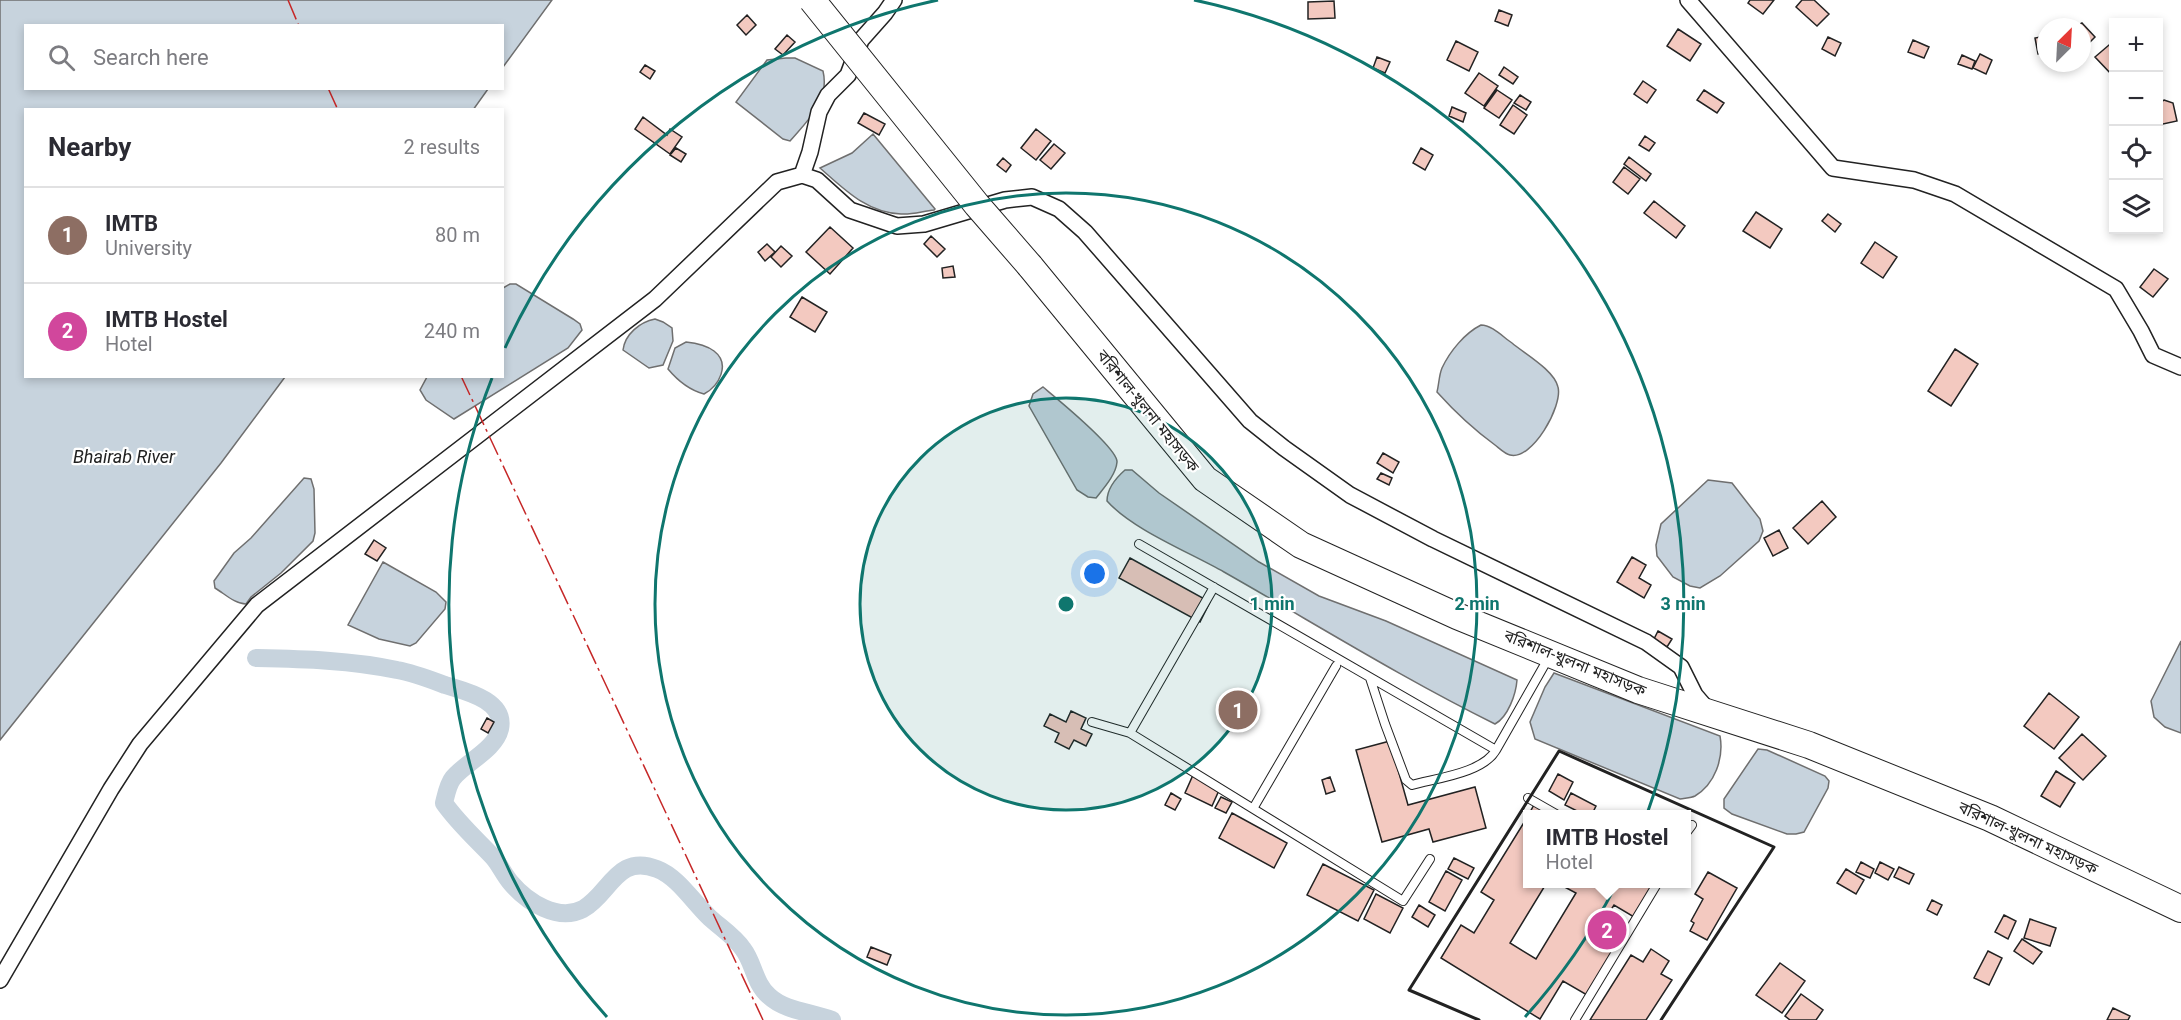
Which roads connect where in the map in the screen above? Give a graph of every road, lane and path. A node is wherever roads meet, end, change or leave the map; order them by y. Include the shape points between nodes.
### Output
1 (812, 0) edge
2 (894, 0) edge
3 (1688, 0) edge
4 (802, 175) junction
5 (2181, 367) edge
6 (1138, 544) dead end
7 (1214, 587) junction
8 (1545, 664) dead end
9 (1336, 666) dead end
10 (1370, 678) junction
11 (1712, 713) junction
12 (1092, 722) dead end
13 (1131, 733) junction
14 (1496, 750) junction
15 (1528, 798) dead end
16 (1254, 807) junction
17 (1549, 810) edge
18 (1430, 859) dead end
19 (1655, 888) edge
20 (2181, 909) edge
21 (0, 980) edge
22 (1575, 1020) edge

1 - 11 highway, বরিশাল-খুলনা মহাসড়ক, bridge via 1204,479 1301,545 1457,616 1638,690
2 - 4 street via 861,40 848,75 828,95 819,112
3 - 5 street via 1833,168 1914,180 1955,194 2116,289 2153,355
4 - 11 street via 817,180 850,210 897,225 924,224 1005,200 1032,197 1059,209 1085,232 1250,421 1284,448 1350,495 1646,642 1681,667 1695,695
4 - 21 street via 777,182 655,299 257,605 140,744
6 - 7 lane
7 - 10 lane
7 - 13 lane
8 - 14 lane
9 - 16 lane
10 - 14 lane
10 - 14 lane via 1384,724 1406,780 1412,785 1480,767
11 - 20 highway, বরিশাল-খুলনা মহাসড়ক via 1809,745 1990,818
12 - 13 lane
13 - 16 lane
15 - 17 lane
16 - 18 lane via 1403,901
19 - 22 lane

